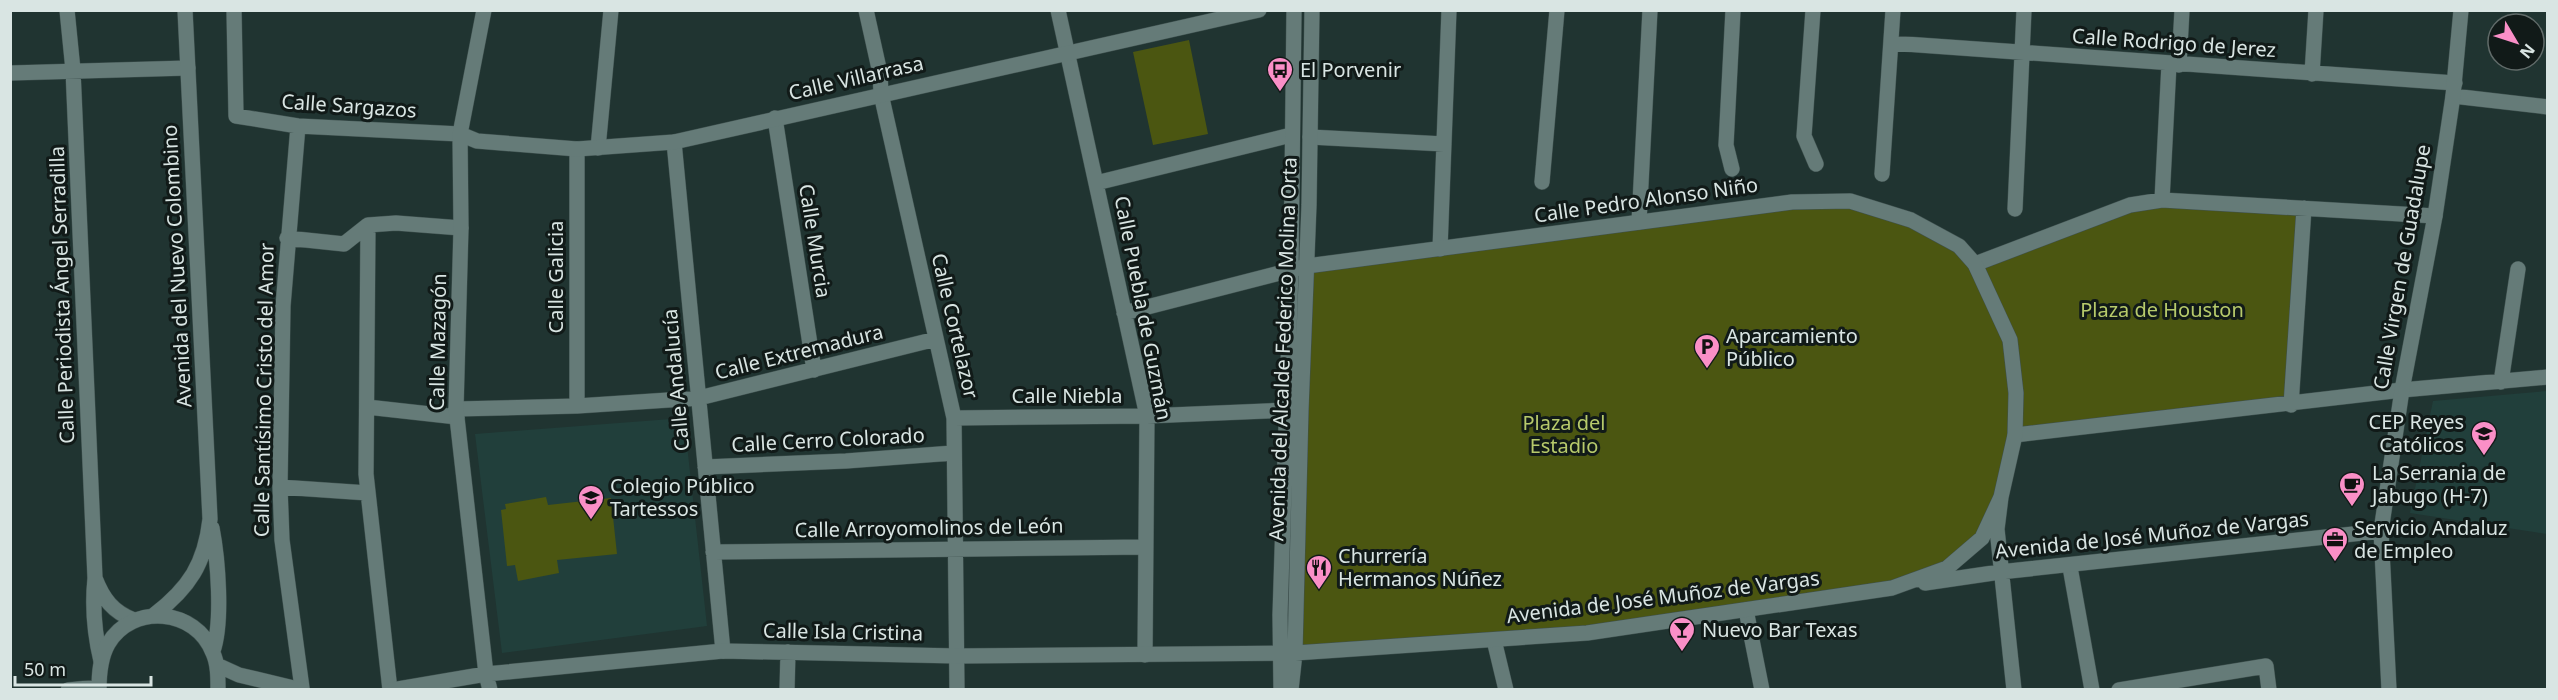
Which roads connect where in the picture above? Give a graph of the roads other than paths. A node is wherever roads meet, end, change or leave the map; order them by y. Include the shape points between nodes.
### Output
1 (67, 10) edge
2 (185, 10) edge
3 (234, 10) edge
4 (484, 10) edge
5 (611, 10) edge
6 (866, 10) edge
7 (1058, 10) edge
8 (1259, 10) edge
9 (1294, 10) edge
10 (1312, 10) edge
11 (1449, 10) edge
12 (1557, 10) edge
13 (1650, 10) edge
14 (1733, 10) edge
15 (1813, 10) edge
16 (1893, 10) edge
17 (2024, 10) edge
18 (2182, 10) edge
19 (2316, 10) edge
20 (2461, 10) edge
21 (1891, 43) junction
22 (1067, 52) junction
23 (2022, 52) junction
24 (2174, 64) junction
25 (188, 68) junction
26 (73, 70) junction
27 (10, 73) edge
28 (2312, 74) junction
29 (2454, 90) junction
30 (881, 94) junction
31 (2547, 107) edge
32 (775, 118) junction
33 (298, 126) junction
34 (460, 134) junction
35 (1291, 135) junction
36 (1310, 137) junction
37 (674, 142) junction
38 (1444, 144) junction
39 (598, 148) junction
40 (577, 149) junction
41 (1816, 164) dead end
42 (1732, 169) dead end
43 (1882, 174) dead end
44 (1542, 182) dead end
45 (1096, 183) junction
46 (2162, 200) junction
47 (2304, 208) junction
48 (2014, 209) dead end
49 (2434, 216) junction
50 (1639, 222) junction
51 (368, 225) junction
52 (461, 228) junction
53 (287, 238) junction
54 (1440, 249) junction
55 (1975, 264) junction
56 (1307, 266) junction
57 (2518, 269) dead end
58 (1291, 270) junction
59 (1124, 313) junction
60 (936, 339) junction
61 (814, 370) junction
62 (2547, 377) edge
63 (2501, 382) junction
64 (2402, 390) junction
65 (699, 398) junction
66 (2291, 405) junction
67 (577, 406) junction
68 (367, 407) junction
69 (1288, 410) junction
70 (457, 413) junction
71 (1147, 417) junction
72 (954, 418) junction
73 (2015, 435) junction
74 (953, 453) junction
75 (705, 467) junction
76 (280, 487) junction
77 (368, 493) junction
78 (2001, 497) junction
79 (210, 519) junction
80 (2381, 531) junction
81 (1145, 547) junction
82 (955, 549) junction
83 (713, 552) junction
84 (2070, 567) junction
85 (2000, 572) junction
86 (95, 578) junction
87 (1892, 588) junction
88 (1746, 610) junction
89 (154, 615) junction
90 (134, 621) junction
91 (1494, 640) junction
92 (723, 651) junction
93 (788, 652) junction
94 (1288, 653) junction
95 (1144, 655) junction
96 (957, 656) junction
97 (215, 658) junction
98 (101, 661) junction
99 (486, 674) junction
100 (99, 688) edge
101 (302, 689) edge
102 (68, 690) edge
103 (218, 690) edge
104 (391, 690) edge
105 (490, 690) edge
106 (787, 690) edge
107 (957, 690) edge
108 (1281, 690) edge
109 (1292, 690) edge
110 (1506, 690) edge
111 (1762, 690) edge
112 (2014, 690) edge
113 (2092, 690) edge
114 (2119, 690) edge
115 (2269, 690) edge
116 (2390, 690) edge

1 - 26 street, Calle Periodista Ángel Serradilla
2 - 25 street, Avenida del Nuevo Colombino
3 - 33 street, Calle Sargazos via 236,116
4 - 34 street, Calle Mazagón
5 - 39 street
6 - 30 street, Calle Cortelazor
7 - 22 street, Calle Puebla de Guzmán
8 - 22 street, Calle Villarrasa
9 - 35 street, Avenida del Alcalde Federico Molina Orta
10 - 36 street, Avenida del Alcalde Federico Molina Orta
11 - 38 street
12 - 44 street
13 - 50 street
14 - 42 street via 1726,145
15 - 41 street via 1804,136
16 - 21 street
17 - 23 street
18 - 24 street
19 - 28 street
20 - 29 street, Calle Virgen de Guadalupe
21 - 23 street, Calle Rodrigo de Jerez
21 - 43 street
22 - 30 street, Calle Villarrasa
22 - 45 street, Calle Puebla de Guzmán
23 - 24 street, Calle Rodrigo de Jerez
23 - 48 street
24 - 28 street, Calle Rodrigo de Jerez
24 - 46 street
25 - 26 street
25 - 79 street, Avenida del Nuevo Colombino
26 - 27 street
26 - 86 street, Calle Periodista Ángel Serradilla
28 - 29 street, Calle Rodrigo de Jerez
29 - 31 street, Calle Rodrigo de Jerez
29 - 49 street, Calle Virgen de Guadalupe
30 - 32 street, Calle Villarrasa
30 - 60 street, Calle Cortelazor
32 - 37 street, Calle Villarrasa
32 - 61 street, Calle Murcia
33 - 34 street, Calle Sargazos
33 - 53 street, Calle Santísimo Cristo del Amor
34 - 40 street, Calle Villarrasa via 477,141
34 - 52 street, Calle Mazagón
35 - 45 street
35 - 58 street, Avenida del Alcalde Federico Molina Orta
36 - 38 street
36 - 56 street, Avenida del Alcalde Federico Molina Orta
37 - 39 street, Calle Villarrasa
37 - 65 street, Calle Andalucía
38 - 54 street
39 - 40 street, Calle Villarrasa
40 - 67 street, Calle Galicia
45 - 59 street, Calle Puebla de Guzmán
46 - 47 street
46 - 55 street via 2130,205
47 - 49 street
47 - 66 street
49 - 64 street, Calle Virgen de Guadalupe
50 - 54 street, Calle Pedro Alonso Niño
50 - 55 street, Calle Pedro Alonso Niño via 1792,202 1850,201 1911,220 1959,246
51 - 52 street
51 - 53 street via 344,244
51 - 68 street
52 - 70 street, Calle Mazagón
53 - 76 street, Calle Santísimo Cristo del Amor
54 - 56 street, Calle Pedro Alonso Niño
55 - 73 street via 2010,340 2016,393
56 - 58 street, Calle Pedro Alonso Niño
56 - 94 street, Avenida del Alcalde Federico Molina Orta
57 - 63 street
58 - 59 street, Calle Pedro Alonso Niño
58 - 69 street, Avenida del Alcalde Federico Molina Orta
59 - 71 street, Calle Puebla de Guzmán
60 - 61 street, Calle Extremadura
60 - 72 street, Calle Cortelazor
61 - 65 street, Calle Extremadura
62 - 63 street
63 - 64 street
64 - 66 street
64 - 80 street, Calle Virgen de Guadalupe
65 - 67 street, Calle Extremadura
65 - 75 street, Calle Andalucía
66 - 73 street
67 - 70 street, Calle Extremadura
68 - 70 street, Calle Extremadura
68 - 77 street
69 - 71 street, Calle Niebla
69 - 94 street, Avenida del Alcalde Federico Molina Orta via 1280,615
70 - 99 street, Calle Mazagón
71 - 72 street, Calle Niebla
71 - 81 street, Calle Puebla de Guzmán
72 - 74 street, Calle Cortelazor
73 - 78 street
74 - 75 street, Calle Cerro Colorado
74 - 82 street, Calle Cortelazor
75 - 83 street, Calle Andalucía
76 - 77 street
76 - 101 street, Calle Santísimo Cristo del Amor via 282,540
77 - 104 street
78 - 85 street via 1997,529
78 - 87 street, Avenida de José Muñoz de Vargas via 1982,538 1947,568
79 - 89 street, Avenida del Nuevo Colombino via 200,564 172,601
79 - 97 street, Avenida del Nuevo Colombino via 216,549
80 - 84 street, Avenida de José Muñoz de Vargas
80 - 116 street, Calle Virgen de Guadalupe
81 - 82 street, Calle Arroyomolinos de León
81 - 95 street, Calle Puebla de Guzmán
82 - 83 street, Calle Arroyomolinos de León
82 - 96 street, Calle Cortelazor
83 - 92 street, Calle Andalucía
84 - 85 street, Avenida de José Muñoz de Vargas
84 - 113 street
85 - 87 street, Avenida de José Muñoz de Vargas
85 - 112 street
86 - 90 street, Calle Periodista Ángel Serradilla via 109,605
86 - 98 street, Calle Periodista Ángel Serradilla via 94,634
87 - 88 street, Avenida de José Muñoz de Vargas
88 - 91 street, Avenida de José Muñoz de Vargas via 1587,633
88 - 111 street
89 - 90 street
89 - 97 street via 182,620 195,628
90 - 98 street via 113,637
91 - 94 street, Avenida de José Muñoz de Vargas
91 - 110 street
92 - 93 street, Calle Isla Cristina
92 - 99 street, Calle Isla Cristina
93 - 96 street, Calle Isla Cristina
93 - 106 street
94 - 95 street, Calle Isla Cristina
94 - 108 street, Avenida del Alcalde Federico Molina Orta
94 - 109 street, Avenida del Alcalde Federico Molina Orta
95 - 96 street, Calle Isla Cristina
96 - 107 street, Calle Cortelazor
97 - 101 street via 240,675
97 - 103 street, Avenida del Nuevo Colombino
98 - 100 street
99 - 104 street, Calle Isla Cristina
99 - 105 street, Calle Mazagón
100 - 102 street
114 - 115 street via 2266,666

